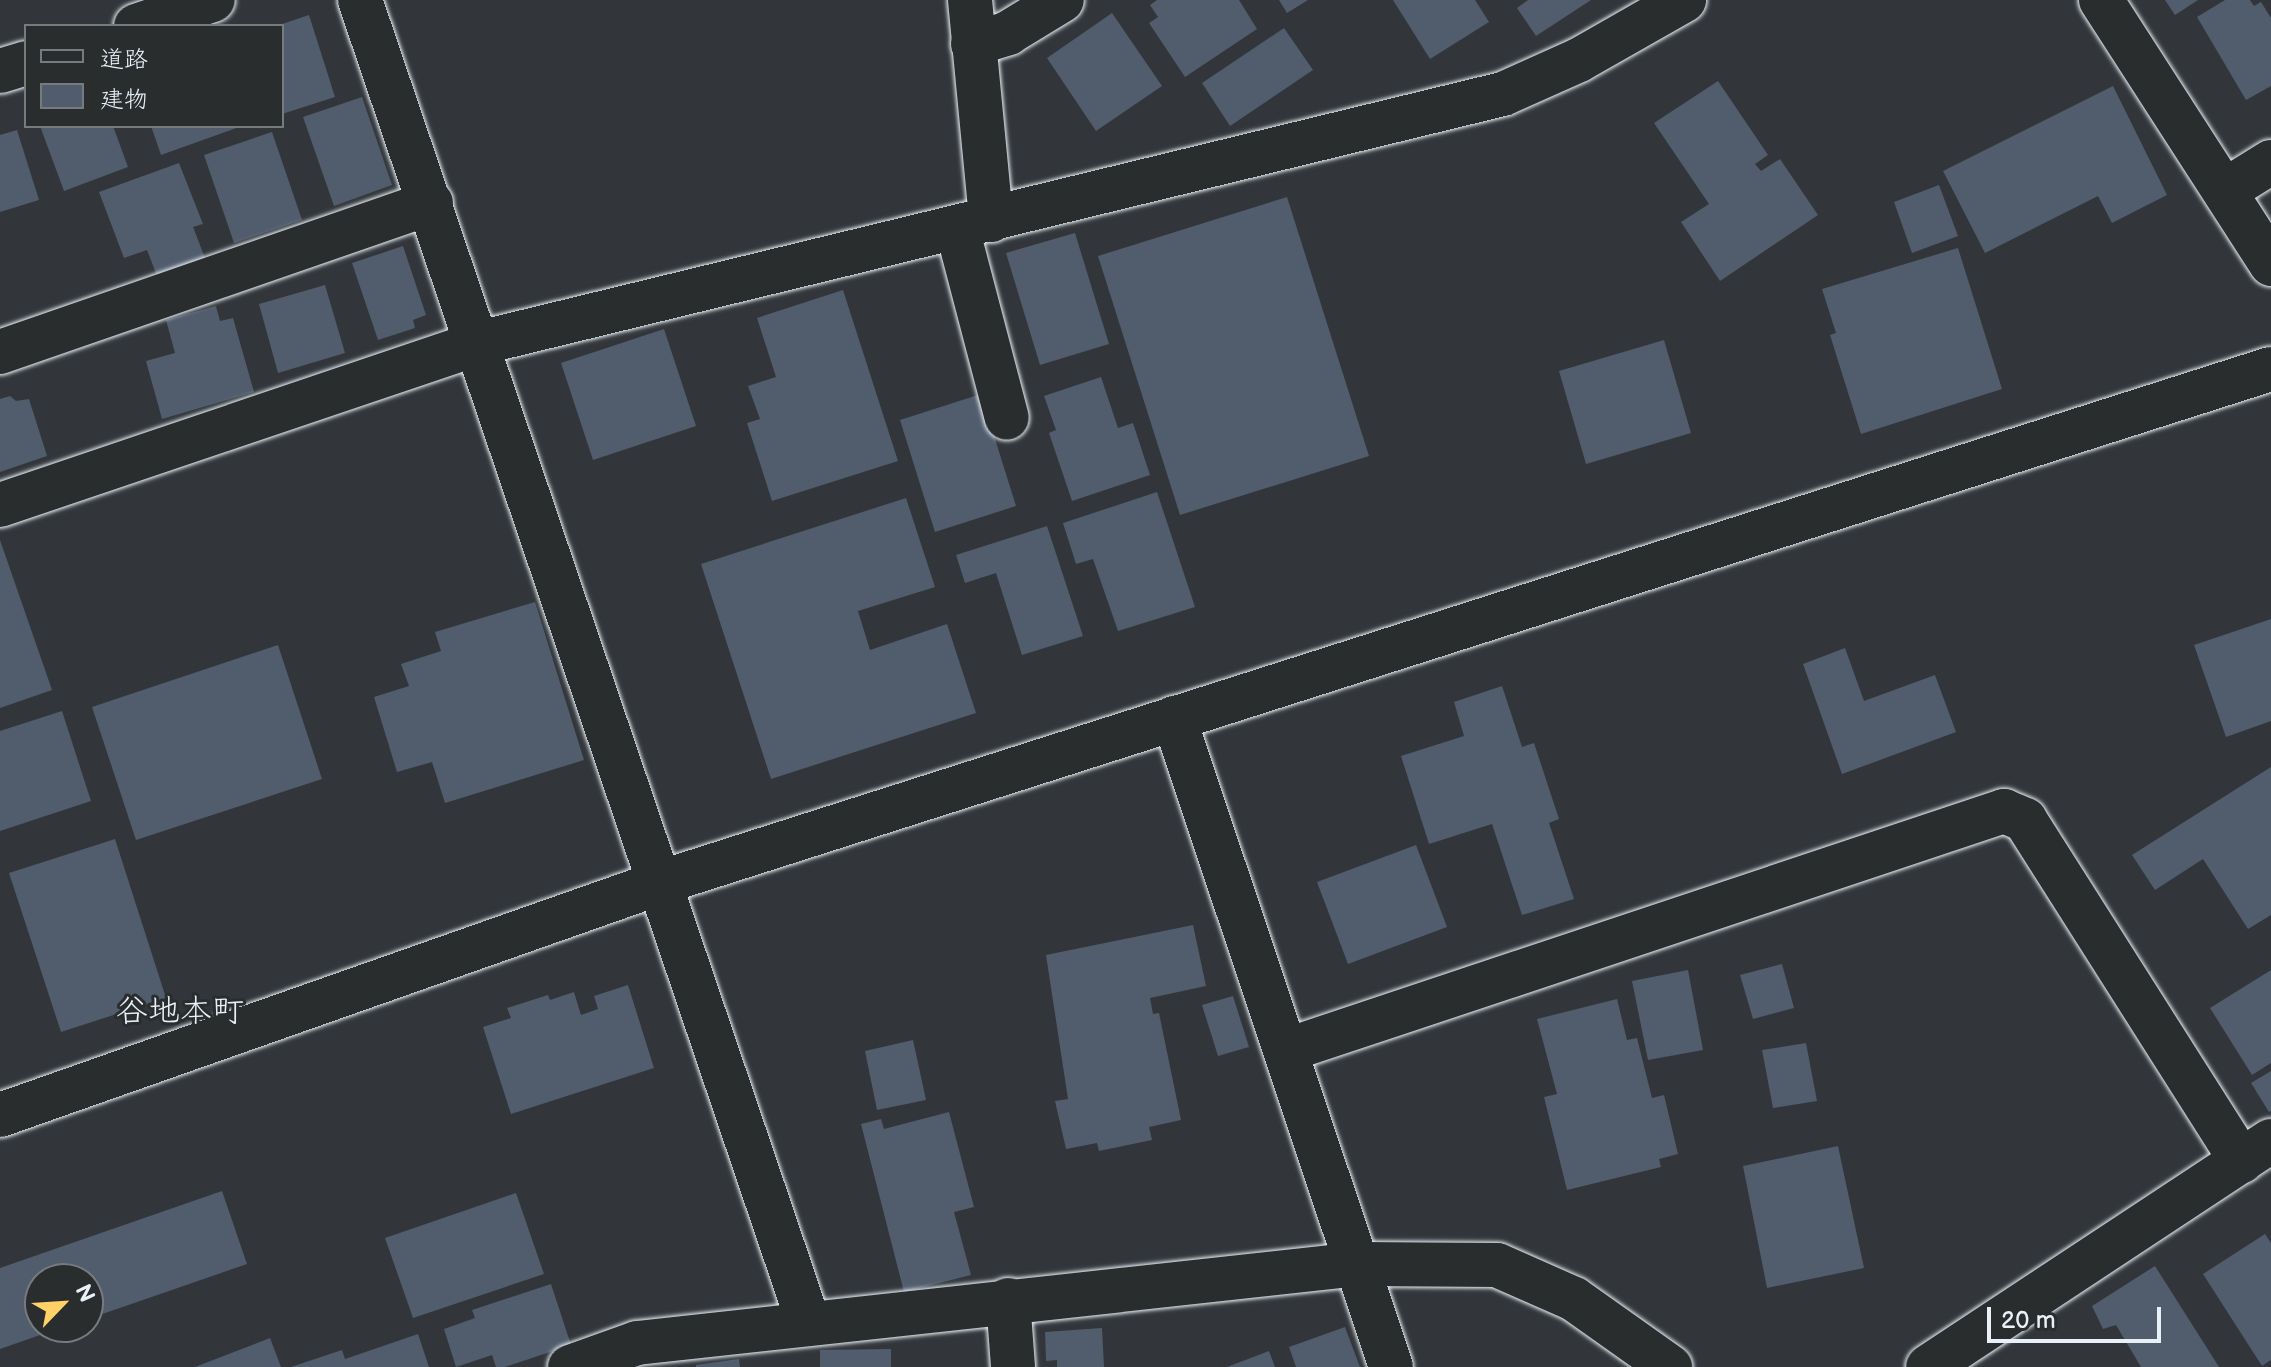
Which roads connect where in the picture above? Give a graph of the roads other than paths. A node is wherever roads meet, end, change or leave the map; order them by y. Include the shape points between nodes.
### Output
1 (213, 0) edge
2 (360, 0) edge
3 (970, 0) edge
4 (1062, 0) edge
5 (1684, 0) edge
6 (2101, 0) edge
7 (142, 24) edge
8 (973, 44) junction
9 (24, 64) edge
10 (0, 71) edge
11 (2271, 162) edge
12 (2226, 190) junction
13 (431, 203) junction
14 (974, 224) junction
15 (2271, 264) edge
16 (479, 343) junction
17 (0, 352) edge
18 (2271, 369) edge
19 (1007, 418) dead end
20 (0, 505) edge
21 (1174, 718) junction
22 (659, 883) junction
23 (1287, 1050) junction
24 (0, 1115) edge
25 (2256, 1151) edge
26 (1360, 1264) junction
27 (1008, 1300) junction
28 (808, 1321) junction
29 (570, 1367) edge
30 (1013, 1367) edge
31 (1391, 1367) edge
32 (1670, 1367) edge
33 (1928, 1367) edge

1 - 7 street
2 - 13 street
3 - 8 street
4 - 8 street via 1008,33
5 - 14 street via 1579,60 1503,94
6 - 12 street
8 - 14 street
9 - 10 street
11 - 12 street
12 - 15 street
13 - 16 street
13 - 17 street
14 - 16 street
14 - 19 street
16 - 20 street
16 - 22 street
18 - 21 street
21 - 22 street
21 - 23 street
22 - 24 street
22 - 28 street
23 - 25 street via 2004,811 2025,820
23 - 26 street
25 - 33 street
26 - 27 street
26 - 31 street
26 - 32 street via 1497,1265 1574,1299
27 - 28 street
27 - 30 street
28 - 29 street via 637,1343

